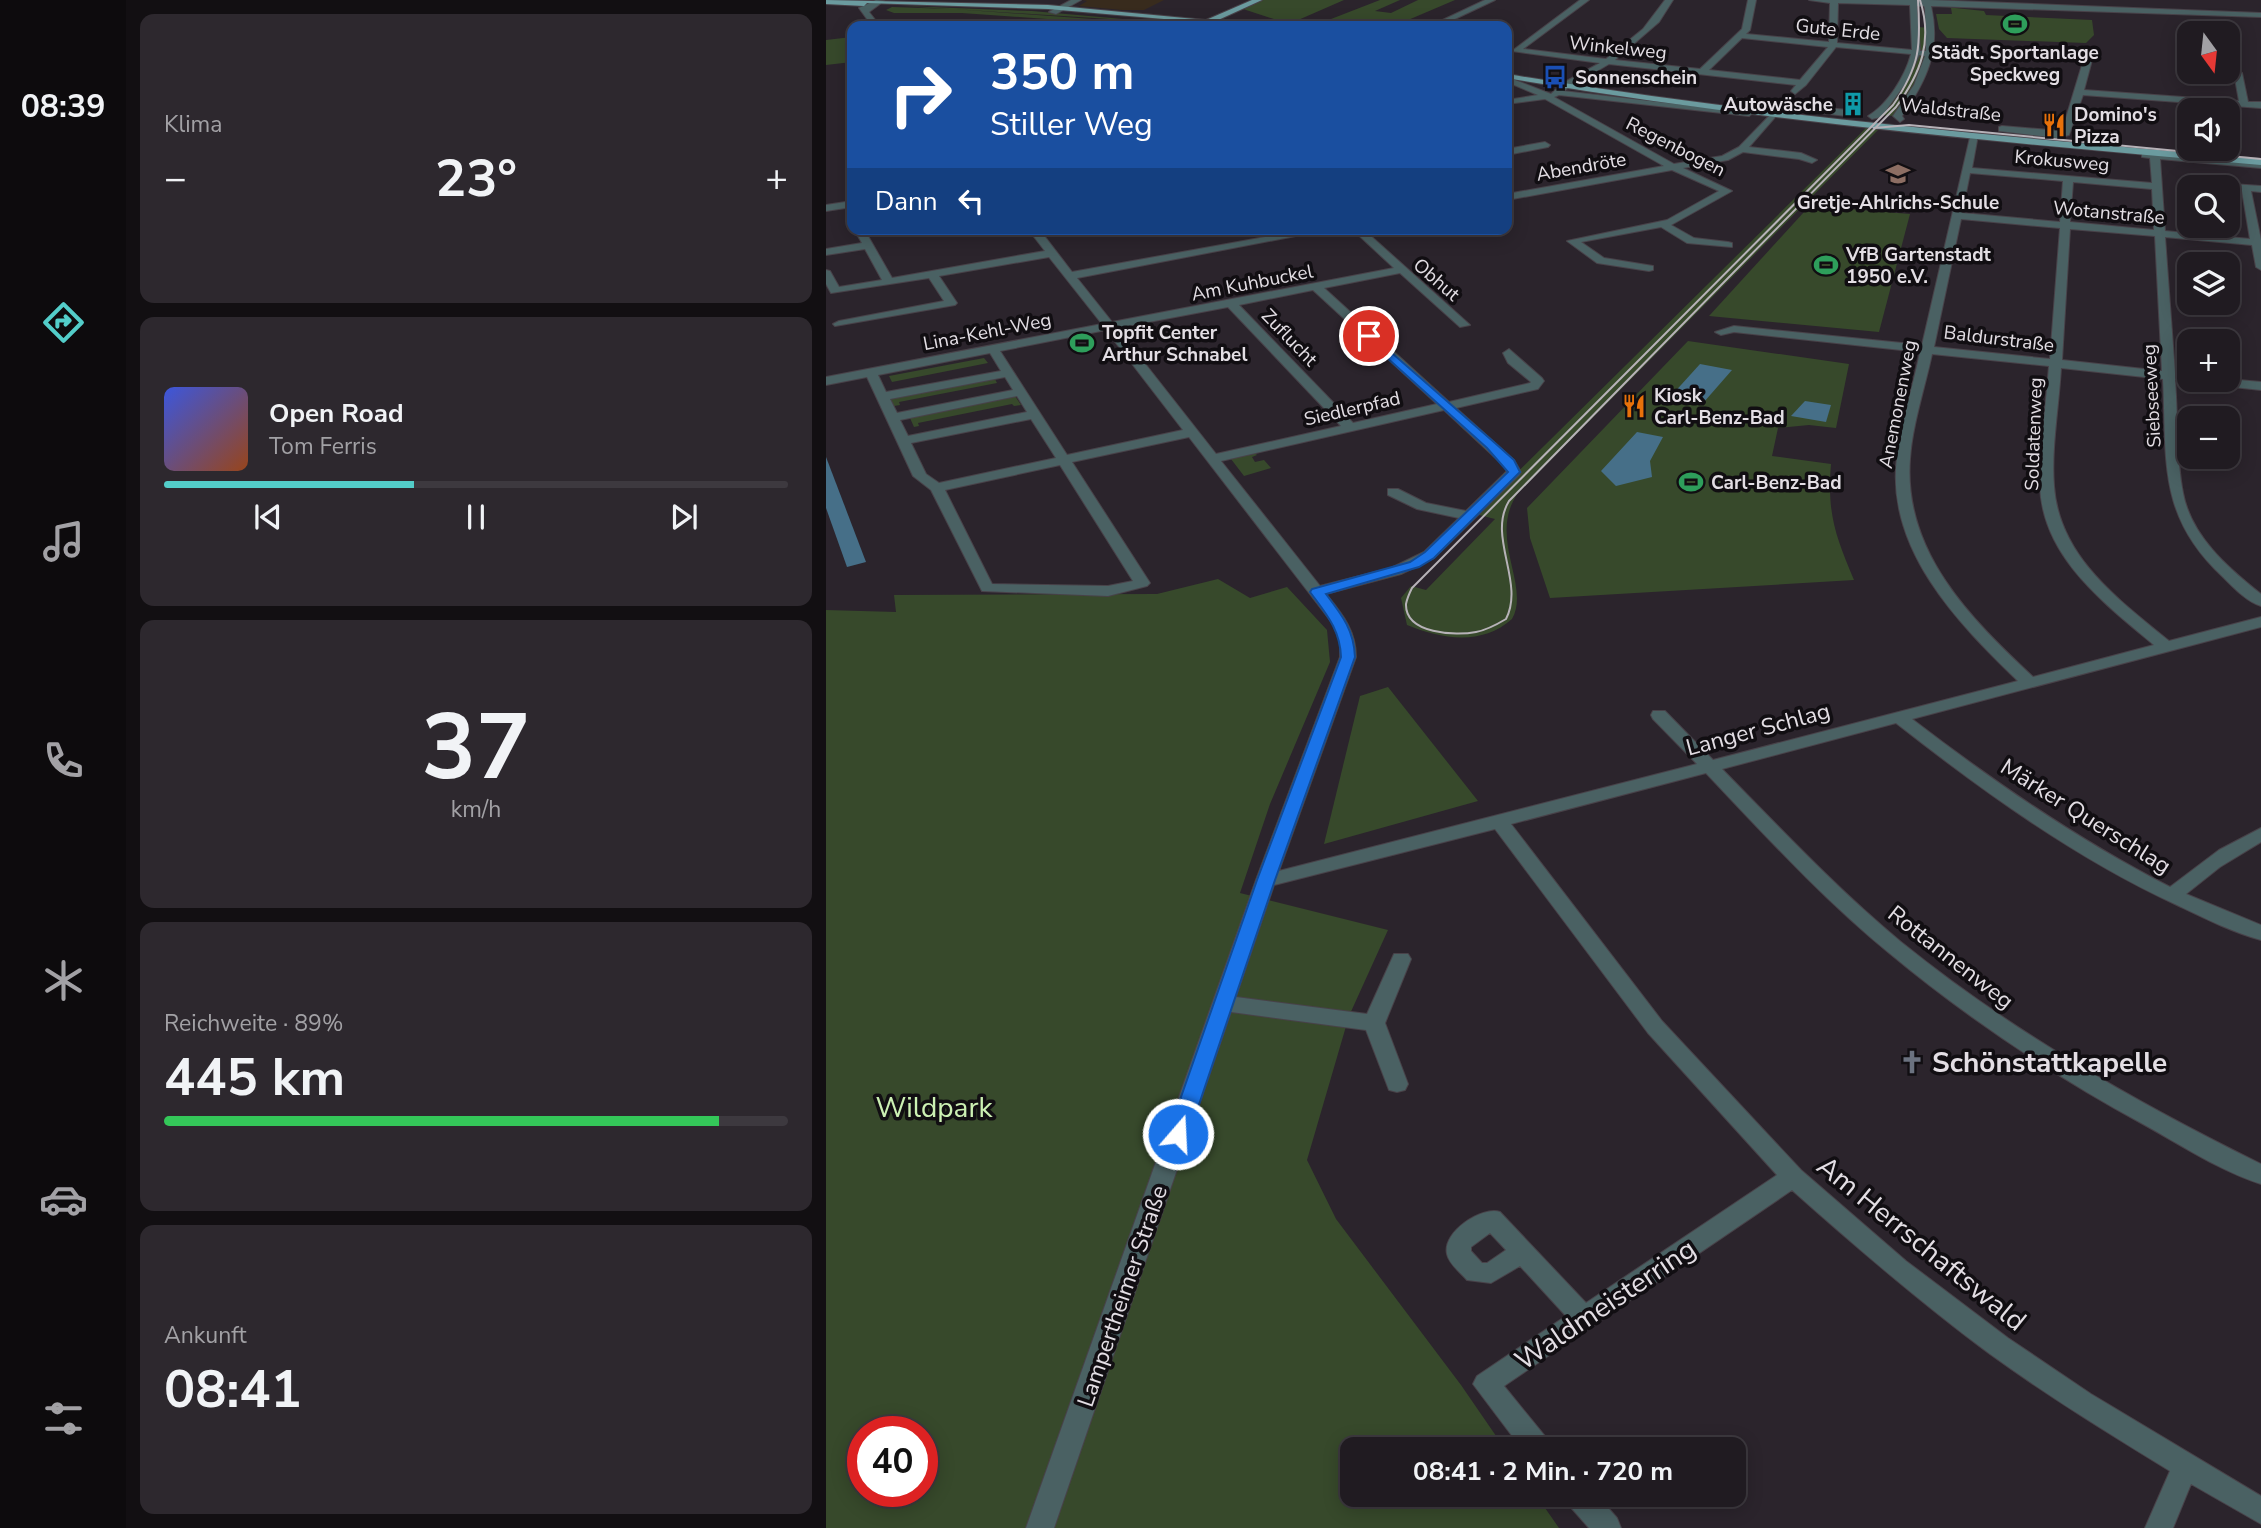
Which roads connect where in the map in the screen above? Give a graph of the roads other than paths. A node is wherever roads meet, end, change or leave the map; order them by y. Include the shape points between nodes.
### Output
1 (854, 0) edge
2 (1070, 0) edge
3 (1077, 0) edge
4 (1491, 0) edge
5 (1585, 0) edge
6 (1669, 0) edge
7 (1752, 0) edge
8 (1813, 0) edge
9 (1834, 0) edge
10 (2089, 0) edge
11 (2173, 0) edge
12 (1256, 1) edge
13 (826, 2) edge
14 (879, 2) edge
15 (1913, 2) edge
16 (1926, 2) edge
17 (2010, 4) edge
18 (867, 8) junction
19 (1064, 9) junction
20 (1054, 10) junction
21 (2094, 10) junction
22 (2181, 13) junction
23 (2261, 15) edge
24 (874, 21) edge
25 (1174, 21) edge
26 (1177, 21) edge
27 (1201, 21) edge
28 (1213, 21) edge
29 (1445, 21) edge
30 (1742, 36) junction
31 (1833, 45) junction
32 (1916, 53) junction
33 (1931, 54) junction
34 (2089, 55) dead end
35 (1605, 62) junction
36 (1702, 72) junction
37 (1512, 74) edge
38 (1512, 75) edge
39 (1532, 76) joint
40 (1512, 77) edge
41 (1803, 83) junction
42 (2240, 83) edge
43 (1568, 88) junction
44 (1595, 90) junction
45 (2078, 92) junction
46 (1638, 94) junction
47 (2177, 99) edge
48 (1512, 101) edge
49 (2240, 104) edge
50 (2244, 104) junction
51 (2261, 105) edge
52 (1783, 110) junction
53 (1882, 110) junction
54 (1900, 115) junction
55 (1772, 116) junction
56 (1859, 116) junction
57 (1913, 124) junction
58 (2002, 129) joint
59 (1973, 132) junction
60 (1545, 145) dead end
61 (1742, 149) junction
62 (1512, 151) edge
63 (2132, 151) junction
64 (2155, 157) junction
65 (1812, 160) dead end
66 (2261, 161) edge
67 (1674, 168) junction
68 (1965, 170) junction
69 (2067, 178) junction
70 (2156, 186) junction
71 (2240, 188) edge
72 (2246, 188) junction
73 (2261, 190) edge
74 (1512, 196) edge
75 (847, 204) edge
76 (826, 208) edge
77 (1955, 215) junction
78 (1663, 224) junction
79 (2065, 225) junction
80 (2161, 234) junction
81 (862, 235) edge
82 (1041, 235) edge
83 (1294, 235) edge
84 (1363, 235) edge
85 (2259, 243) edge
86 (1728, 245) dead end
87 (869, 248) junction
88 (826, 252) edge
89 (1052, 253) junction
90 (1649, 268) dead end
91 (2261, 268) edge
92 (1401, 270) junction
93 (826, 273) edge
94 (932, 274) junction
95 (1070, 276) junction
96 (888, 281) junction
97 (1316, 287) junction
98 (1231, 304) junction
99 (839, 324) dead end
100 (1464, 325) dead end
101 (1110, 327) junction
102 (1721, 332) dead end
103 (993, 349) junction
104 (1927, 349) junction
105 (1509, 353) dead end
106 (2055, 364) junction
107 (871, 373) junction
108 (1009, 373) junction
109 (2169, 376) junction
110 (2177, 377) edge
111 (826, 381) edge
112 (2240, 384) edge
113 (2261, 386) edge
114 (1020, 392) junction
115 (882, 397) junction
116 (1447, 407) junction
117 (1035, 414) junction
118 (892, 418) junction
119 (1350, 428) junction
120 (1192, 432) junction
121 (903, 441) junction
122 (1213, 459) junction
123 (1066, 460) junction
124 (937, 488) junction
125 (1393, 492) dead end
126 (1469, 516) junction
127 (1317, 592) junction
128 (2261, 601) edge
129 (2261, 622) edge
130 (2166, 647) junction
131 (2030, 682) junction
132 (1659, 715) dead end
133 (1899, 717) junction
134 (1710, 766) junction
135 (1501, 822) junction
136 (2261, 834) edge
137 (1266, 880) junction
138 (2171, 897) junction
139 (2261, 933) edge
140 (1401, 959) dead end
141 (1223, 1003) junction
142 (1374, 1023) junction
143 (1398, 1084) dead end
144 (2261, 1175) edge
145 (1793, 1177) junction
146 (1522, 1252) dead end
147 (1585, 1319) junction
148 (1529, 1437) edge
149 (2185, 1466) junction
150 (1588, 1507) edge
151 (2261, 1511) edge
152 (1040, 1528) edge
153 (1607, 1528) edge
154 (2159, 1528) edge

1 - 14 main road
2 - 20 street
3 - 19 street
4 - 29 street
5 - 35 street, Winkelweg via 1516,50
6 - 35 street via 1655,22
7 - 30 street
8 - 9 street
9 - 15 street
9 - 31 street
10 - 21 street
11 - 22 street
12 - 27 main road
12 - 28 main road
13 - 18 main road
14 - 18 street
14 - 20 main road
15 - 16 street
15 - 32 street
16 - 17 street
16 - 33 street
17 - 21 street
18 - 24 street
19 - 20 street
19 - 26 main road
20 - 25 main road
21 - 22 street
22 - 23 street
30 - 31 street, Gute Erde
30 - 36 street
31 - 32 street, Gute Erde
31 - 41 street
32 - 33 street, Gute Erde
32 - 53 street via 1899,89
33 - 54 street via 1923,79
34 - 45 street
35 - 36 street, Winkelweg
35 - 43 street
36 - 41 street, Winkelweg
37 - 39 street, Waldstraße
38 - 43 main road, Waldstraße
39 - 43 main road, Waldstraße
40 - 43 street, Waldstraße via 1528,86
41 - 52 street
42 - 50 street
43 - 44 main road, Waldstraße
43 - 48 street
43 - 55 street, Waldstraße
43 - 67 street, Regenbogen
44 - 46 main road, Waldstraße
44 - 52 main road, Waldstraße
45 - 47 street
45 - 58 street, Waldstraße via 2064,134
46 - 52 street, Waldstraße
46 - 56 main road, Waldstraße
49 - 50 street
50 - 51 street
52 - 55 main road
52 - 56 street, Waldstraße
52 - 59 main road, Waldstraße
53 - 54 street
53 - 56 street
54 - 57 main road
55 - 61 street, Abendröte
56 - 57 main road, Waldstraße
57 - 59 main road, Waldstraße
58 - 59 main road
59 - 63 main road, Waldstraße
59 - 66 main road, Waldstraße
59 - 68 street, Anemonenweg
60 - 62 street
61 - 65 street, Abendröte
61 - 67 street, Abendröte via 1725,158
63 - 64 street, Waldstraße
63 - 66 main road, Waldstraße
64 - 66 street, Waldstraße
64 - 70 street, Siebseeweg
67 - 74 street, Abendröte
67 - 78 street, Regenbogen via 1727,191
68 - 69 street, Krokusweg
68 - 77 street, Anemonenweg
69 - 70 street, Krokusweg
69 - 79 street, Soldatenweg
70 - 80 street, Siebseeweg
71 - 72 street
72 - 73 street
72 - 85 street
75 - 76 street
77 - 79 street, Wotanstraße
77 - 104 street, Anemonenweg
78 - 86 street via 1690,241
78 - 90 street, Regenbogen via 1572,241 1601,261
79 - 80 street, Wotanstraße
79 - 106 street, Soldatenweg
80 - 85 street, Wotanstraße
80 - 109 street, Siebseeweg
81 - 87 street
82 - 89 street, Lampertheimer Straße
83 - 95 street
84 - 92 street, Obhut
85 - 91 street
87 - 88 street
87 - 96 street
89 - 94 street
89 - 95 street, Lampertheimer Straße
92 - 97 street, Am Kuhbuckel
92 - 100 street, Obhut
93 - 96 street via 835,291
94 - 96 street
94 - 99 street via 951,303
95 - 101 street, Lampertheimer Straße
97 - 98 street, Am Kuhbuckel
97 - 116 street
98 - 101 street, Am Kuhbuckel
98 - 119 street, Zuflucht
101 - 103 street, Lina-Kehl-Weg
101 - 120 street, Lampertheimer Straße
102 - 104 street, Baldurstraße via 1734,329
103 - 107 street, Lina-Kehl-Weg
103 - 108 street
104 - 106 street, Baldurstraße
104 - 131 street, Anemonenweg via 1903,459 1902,493 1910,528 1924,562 1951,603 1977,634
105 - 116 street, Siedlerpfad via 1538,381 1534,386
106 - 109 street, Baldurstraße
106 - 130 street, Soldatenweg via 2047,485 2054,525 2077,564
107 - 111 street, Lina-Kehl-Weg
107 - 115 street
108 - 114 street
108 - 115 street
109 - 110 street, Baldurstraße
109 - 128 street, Siebseeweg via 2176,494 2186,524 2207,554
112 - 113 street
114 - 117 street
114 - 118 street
115 - 118 street
116 - 119 street, Siedlerpfad
116 - 126 street via 1514,472
117 - 121 street
117 - 123 street
118 - 121 street
119 - 122 street, Siedlerpfad
120 - 122 street, Lampertheimer Straße
120 - 123 street
121 - 124 street via 920,476
122 - 127 street, Lampertheimer Straße
123 - 124 street
123 - 124 street via 1142,583 1108,591 987,588
125 - 126 street via 1422,506
126 - 127 street via 1414,565
127 - 137 street, Lampertheimer Straße via 1341,624 1348,657
129 - 130 street, Langer Schlag
130 - 131 street, Langer Schlag
131 - 133 street, Langer Schlag
132 - 134 street, Rottannenweg
133 - 134 street, Langer Schlag
133 - 138 street, Märker Querschlag via 2033,817
134 - 135 street, Langer Schlag
134 - 144 street, Rottannenweg via 1883,937 1985,1016 2098,1089
135 - 137 street, Langer Schlag
135 - 145 street, Am Herrschaftswald via 1655,1027
136 - 138 street via 2194,876
137 - 141 street, Lampertheimer Straße
138 - 139 street, Märker Querschlag
140 - 142 street
141 - 142 street
141 - 152 street, Lampertheimer Straße
142 - 143 street
145 - 147 street, Waldmeisterring
145 - 149 street, Am Herrschaftswald via 1897,1268 1999,1346
146 - 147 street
147 - 148 street, Waldmeisterring via 1486,1384
149 - 151 street, Am Herrschaftswald
149 - 154 street
150 - 153 street

